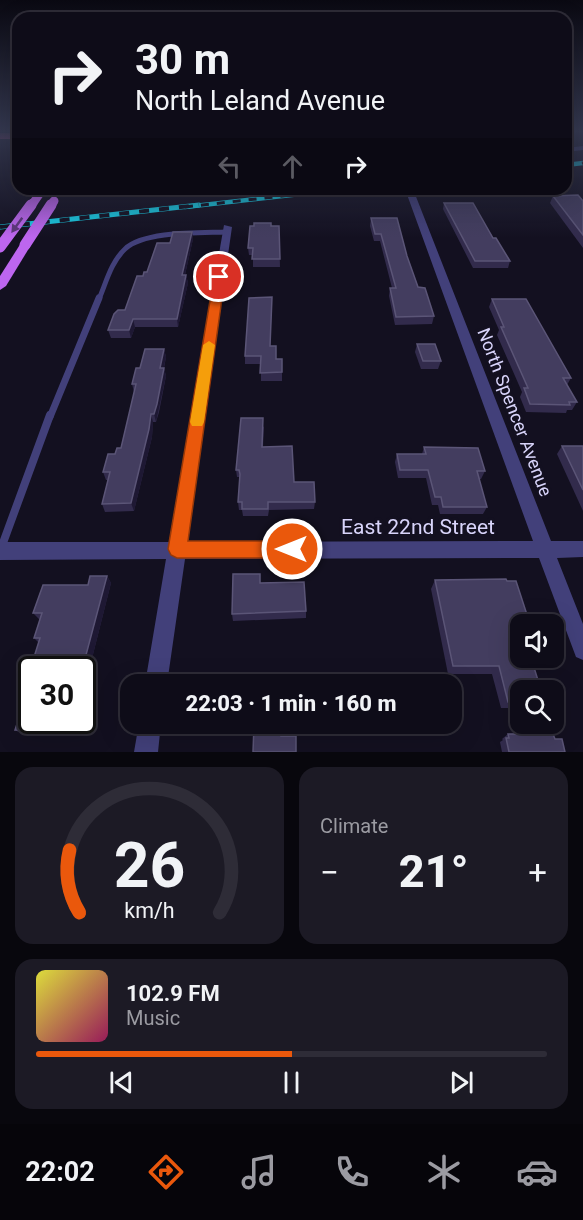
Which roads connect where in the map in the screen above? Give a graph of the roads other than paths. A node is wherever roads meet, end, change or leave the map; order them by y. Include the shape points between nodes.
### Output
1 (38, 195) edge
2 (58, 195) edge
3 (412, 195) edge
4 (227, 229) joint
5 (0, 248) edge
6 (0, 285) edge
7 (177, 549) junction
8 (583, 549) edge
9 (546, 550) junction
10 (0, 551) edge
11 (583, 650) edge
12 (158, 674) edge
13 (148, 734) edge
14 (146, 752) edge

1 -> 5 main road, bridge
2 - 6 main road, bridge
3 - 9 street, North Spencer Avenue
4 - 7 street
4 - 10 lane via 151,239 125,248 78,344
7 - 9 street, East 22nd Street
7 - 10 street, East 22nd Street
7 - 12 street
8 - 9 street, East 22nd Street
9 - 11 street, North Spencer Avenue
13 - 14 street

